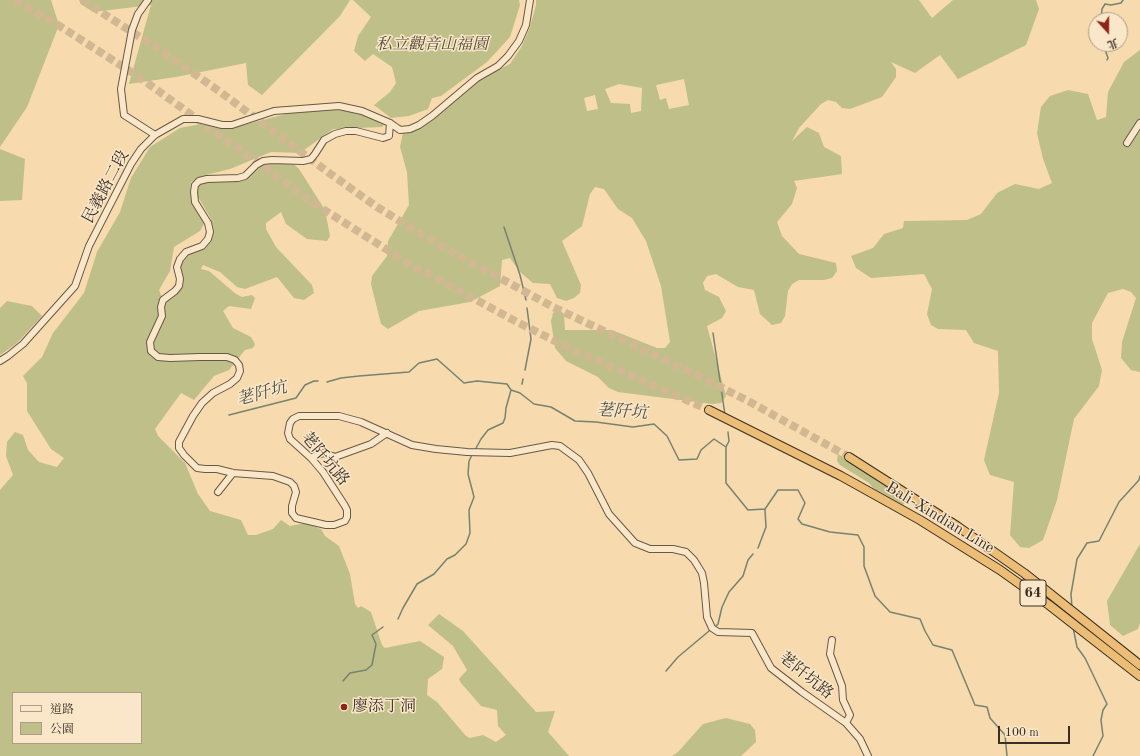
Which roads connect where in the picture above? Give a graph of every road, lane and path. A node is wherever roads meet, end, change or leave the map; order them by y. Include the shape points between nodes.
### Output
1 (148, 0) edge
2 (530, 0) edge
3 (390, 123) junction
4 (1140, 123) edge
5 (155, 135) junction
6 (1127, 143) dead end
7 (0, 361) edge
8 (709, 410) tunnel mouth
9 (387, 433) junction
10 (849, 457) tunnel mouth
11 (311, 458) junction
12 (232, 473) junction
13 (218, 492) dead end
14 (832, 640) dead end
15 (1140, 665) edge
16 (1140, 676) edge
17 (846, 723) junction
18 (868, 756) edge

1 - 5 street via 138,14 132,30 121,89 124,115
2 - 3 street, 民義路二段 via 526,25 519,41 498,66 478,78 419,125 400,130
3 - 5 street, 民義路二段 via 362,111 339,106 274,111 232,125 183,119
3 - 12 street, 荖阡坑路 via 389,136 383,138 346,131 324,140 316,154 303,162 263,161 245,176 207,179 195,185 195,202 208,223 208,239 202,246 186,252 180,259 179,286 163,300 162,316 150,342 152,351 158,357 227,357 239,365 240,372 237,378 212,393 202,403 179,442 179,448 197,468
4 - 6 street
5 - 7 street, 民義路二段 via 131,164 90,246 75,286 23,344
8 - 16 highway, Bali-Xindian Line / 64 via 842,476 920,520 1050,605
9 - 11 street via 372,444 335,457 324,453
9 - 11 street, 荖阡坑路 via 339,416 299,416 290,423 288,433 290,439
9 - 17 street, 荖阡坑路 via 412,445 472,452 510,452 560,446 579,460 609,514 635,543 650,549 686,552 694,560 702,573 707,617 712,628 718,632 752,633 770,668
10 - 15 highway, Bali-Xindian Line / 64 via 957,526 1029,577
11 - 12 street, 荖阡坑路 via 345,506 348,517 345,521 326,526 296,518 292,513 296,492 290,482 273,476
12 - 13 street
14 - 17 street via 830,654 850,715
17 - 18 street, 荖阡坑路 via 860,739

